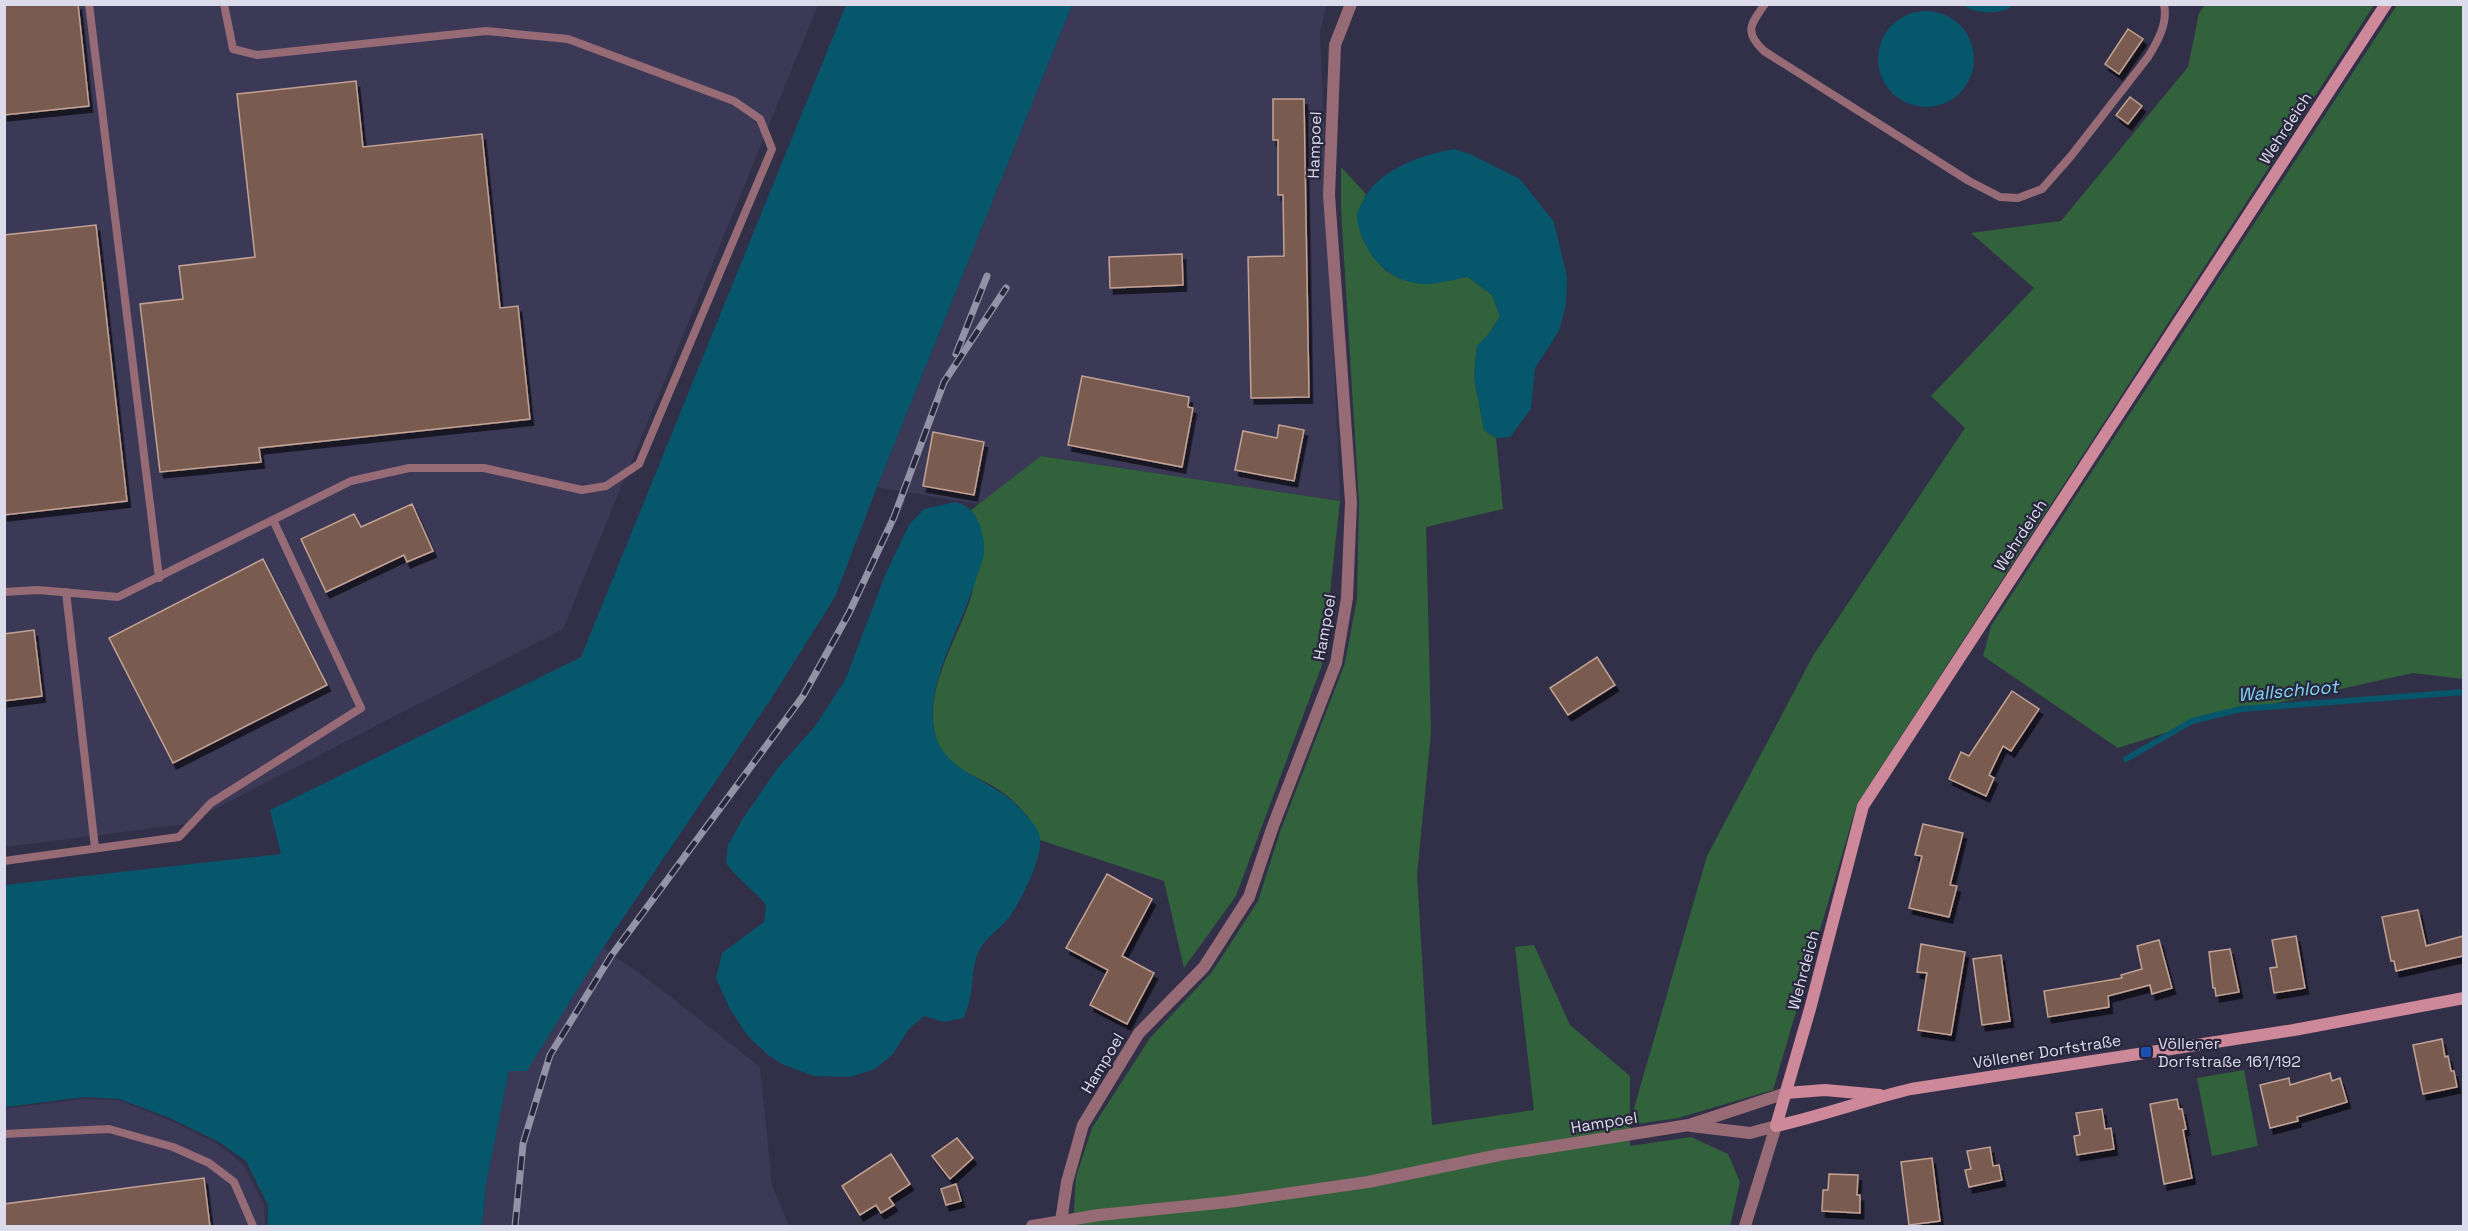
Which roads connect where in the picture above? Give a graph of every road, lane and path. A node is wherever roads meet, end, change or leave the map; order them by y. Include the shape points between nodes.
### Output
1 (89, 4) edge
2 (224, 4) edge
3 (1351, 4) edge
4 (1765, 4) edge
5 (2164, 4) edge
6 (2386, 4) edge
7 (273, 520) junction
8 (159, 578) junction
9 (4, 592) edge
10 (66, 592) junction
11 (95, 848) junction
12 (4, 861) edge
13 (2463, 998) edge
14 (1786, 1093) junction
15 (1884, 1095) junction
16 (1689, 1125) junction
17 (1776, 1126) junction
18 (4, 1134) edge
19 (1061, 1221) junction
20 (253, 1227) edge
21 (1032, 1227) edge
22 (1745, 1227) edge

1 - 8 lane
2 - 7 lane via 233,49 257,55 486,31 568,39 734,101 760,118 772,149 639,464 606,486 582,490 484,468 409,468 351,481
3 - 19 street, Hampoel via 1335,45 1329,195 1351,502 1347,598 1336,663 1249,897 1204,967 1139,1033 1083,1125
4 - 5 lane via 1750,31 1753,41 1764,51 1969,181 2000,197 2018,198 2042,189 2148,57 2159,40
6 - 14 street, Wehrdeich via 1863,806
7 - 8 lane
7 - 11 lane via 361,708 211,803 179,837
8 - 10 lane via 118,597
9 - 10 lane
10 - 11 lane
11 - 12 lane
13 - 15 street, Völlener Dorfstraße via 2294,1030
14 - 15 street, Völlener Dorfstraße via 1825,1090
14 - 16 street, Hampoel
14 - 17 street, Wehrdeich
15 - 17 street, Völlener Dorfstraße
16 - 17 street, Hampoel via 1750,1133
16 - 19 street, Hampoel via 1499,1155 1368,1182
17 - 22 street
18 - 20 lane via 109,1129 174,1146 209,1163 234,1182
19 - 21 street, Hampoel

